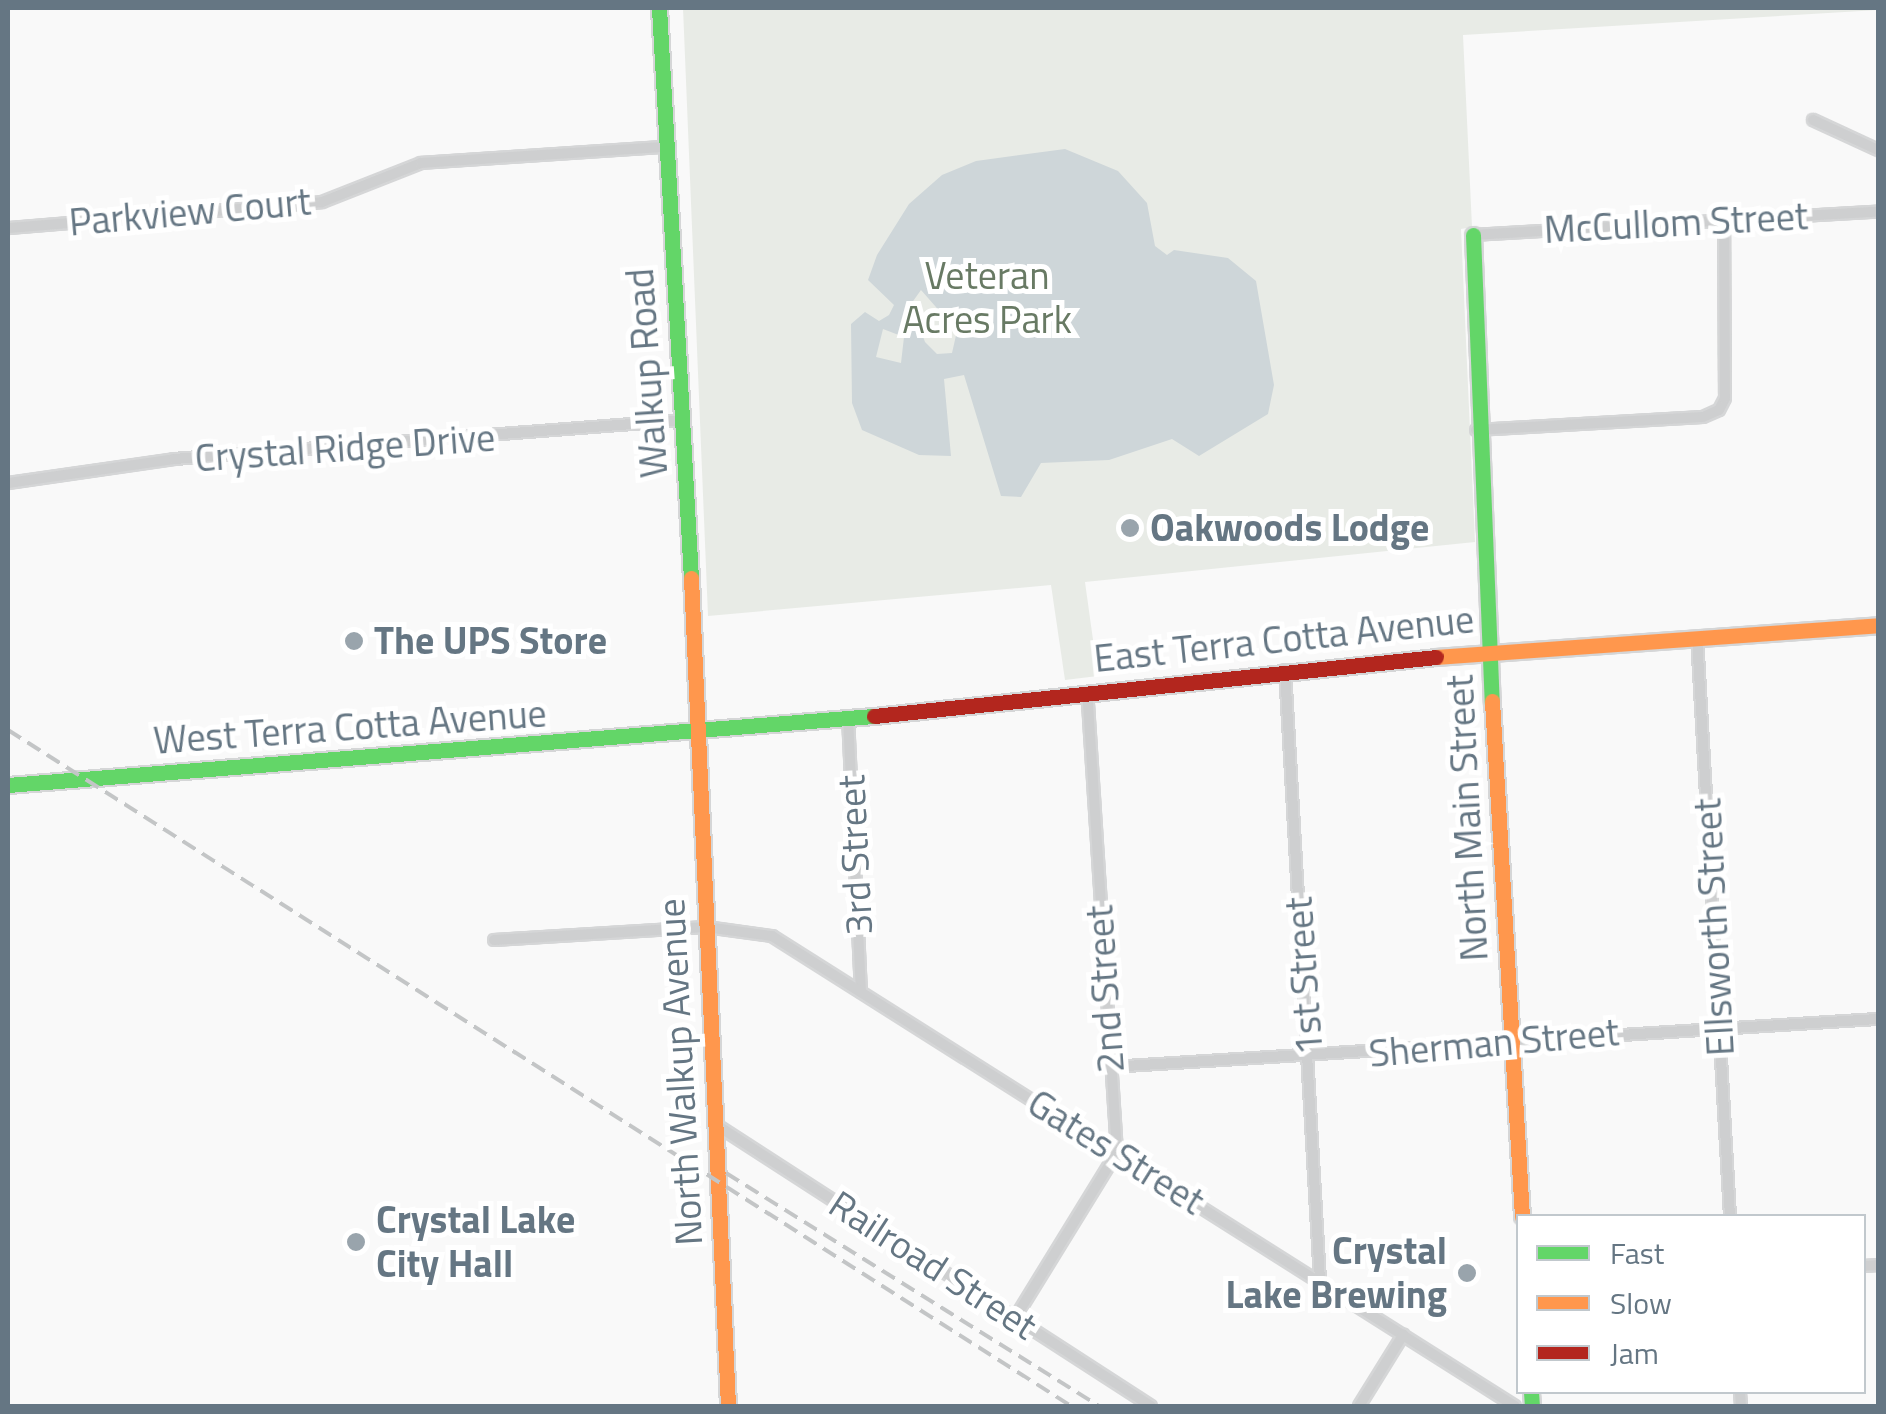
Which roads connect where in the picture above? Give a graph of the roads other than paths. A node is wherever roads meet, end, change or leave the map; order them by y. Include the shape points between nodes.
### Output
1 (659, 8) edge
2 (1813, 120) dead end
3 (664, 146) junction
4 (1878, 150) edge
5 (1878, 212) edge
6 (1724, 220) junction
7 (8, 228) edge
8 (1474, 236) joint
9 (684, 420) junction
10 (1476, 430) junction
11 (8, 482) edge
12 (1878, 625) edge
13 (1697, 637) junction
14 (1490, 651) junction
15 (1285, 670) junction
16 (1087, 691) junction
17 (848, 717) junction
18 (698, 734) junction
19 (8, 785) edge
20 (706, 928) junction
21 (494, 940) dead end
22 (861, 992) junction
23 (1878, 1019) edge
24 (1719, 1027) junction
25 (1513, 1042) junction
26 (1310, 1056) junction
27 (1110, 1068) junction
28 (715, 1124) junction
29 (1116, 1152) junction
30 (1522, 1214) edge
31 (1730, 1214) edge
32 (1320, 1282) junction
33 (1015, 1318) junction
34 (1403, 1335) junction
35 (728, 1406) edge
36 (1151, 1406) edge
37 (1358, 1406) edge
38 (1516, 1406) edge

1 - 3 street, Walkup Road
2 - 4 street
3 - 7 street, Parkview Court via 421,163 322,202
3 - 9 street, Walkup Road
5 - 6 street, McCullom Street
6 - 8 street, McCullom Street
6 - 10 street via 1725,398 1704,416
8 - 10 street, North Main Street
9 - 11 street, Crystal Ridge Drive via 174,459
9 - 18 street, Walkup Road
10 - 14 street, North Main Street
12 - 13 street, East Terra Cotta Avenue
13 - 14 street, East Terra Cotta Avenue
13 - 24 street, Ellsworth Street
14 - 15 street, East Terra Cotta Avenue
14 - 25 street, North Main Street
15 - 16 street, East Terra Cotta Avenue
15 - 26 street, 1st Street
16 - 17 street, East Terra Cotta Avenue
16 - 27 street, 2nd Street
17 - 18 street, East Terra Cotta Avenue
17 - 22 street, 3rd Street
18 - 19 street, West Terra Cotta Avenue
18 - 20 street, North Walkup Avenue
20 - 21 street, Gates Street
20 - 22 street, Gates Street via 760,931
20 - 28 street, North Walkup Avenue
22 - 29 street, Gates Street
23 - 24 street, Sherman Street
24 - 25 street, Sherman Street
24 - 31 street, Ellsworth Street
25 - 26 street, Sherman Street
25 - 30 street, North Main Street
26 - 27 street, Sherman Street
26 - 32 street, 1st Street
27 - 29 street, 2nd Street
28 - 33 street, Railroad Street
28 - 35 street, North Walkup Avenue
29 - 32 street, Gates Street
29 - 33 street
32 - 34 street, Gates Street
33 - 36 street, Railroad Street
34 - 37 street
34 - 38 street, Gates Street

